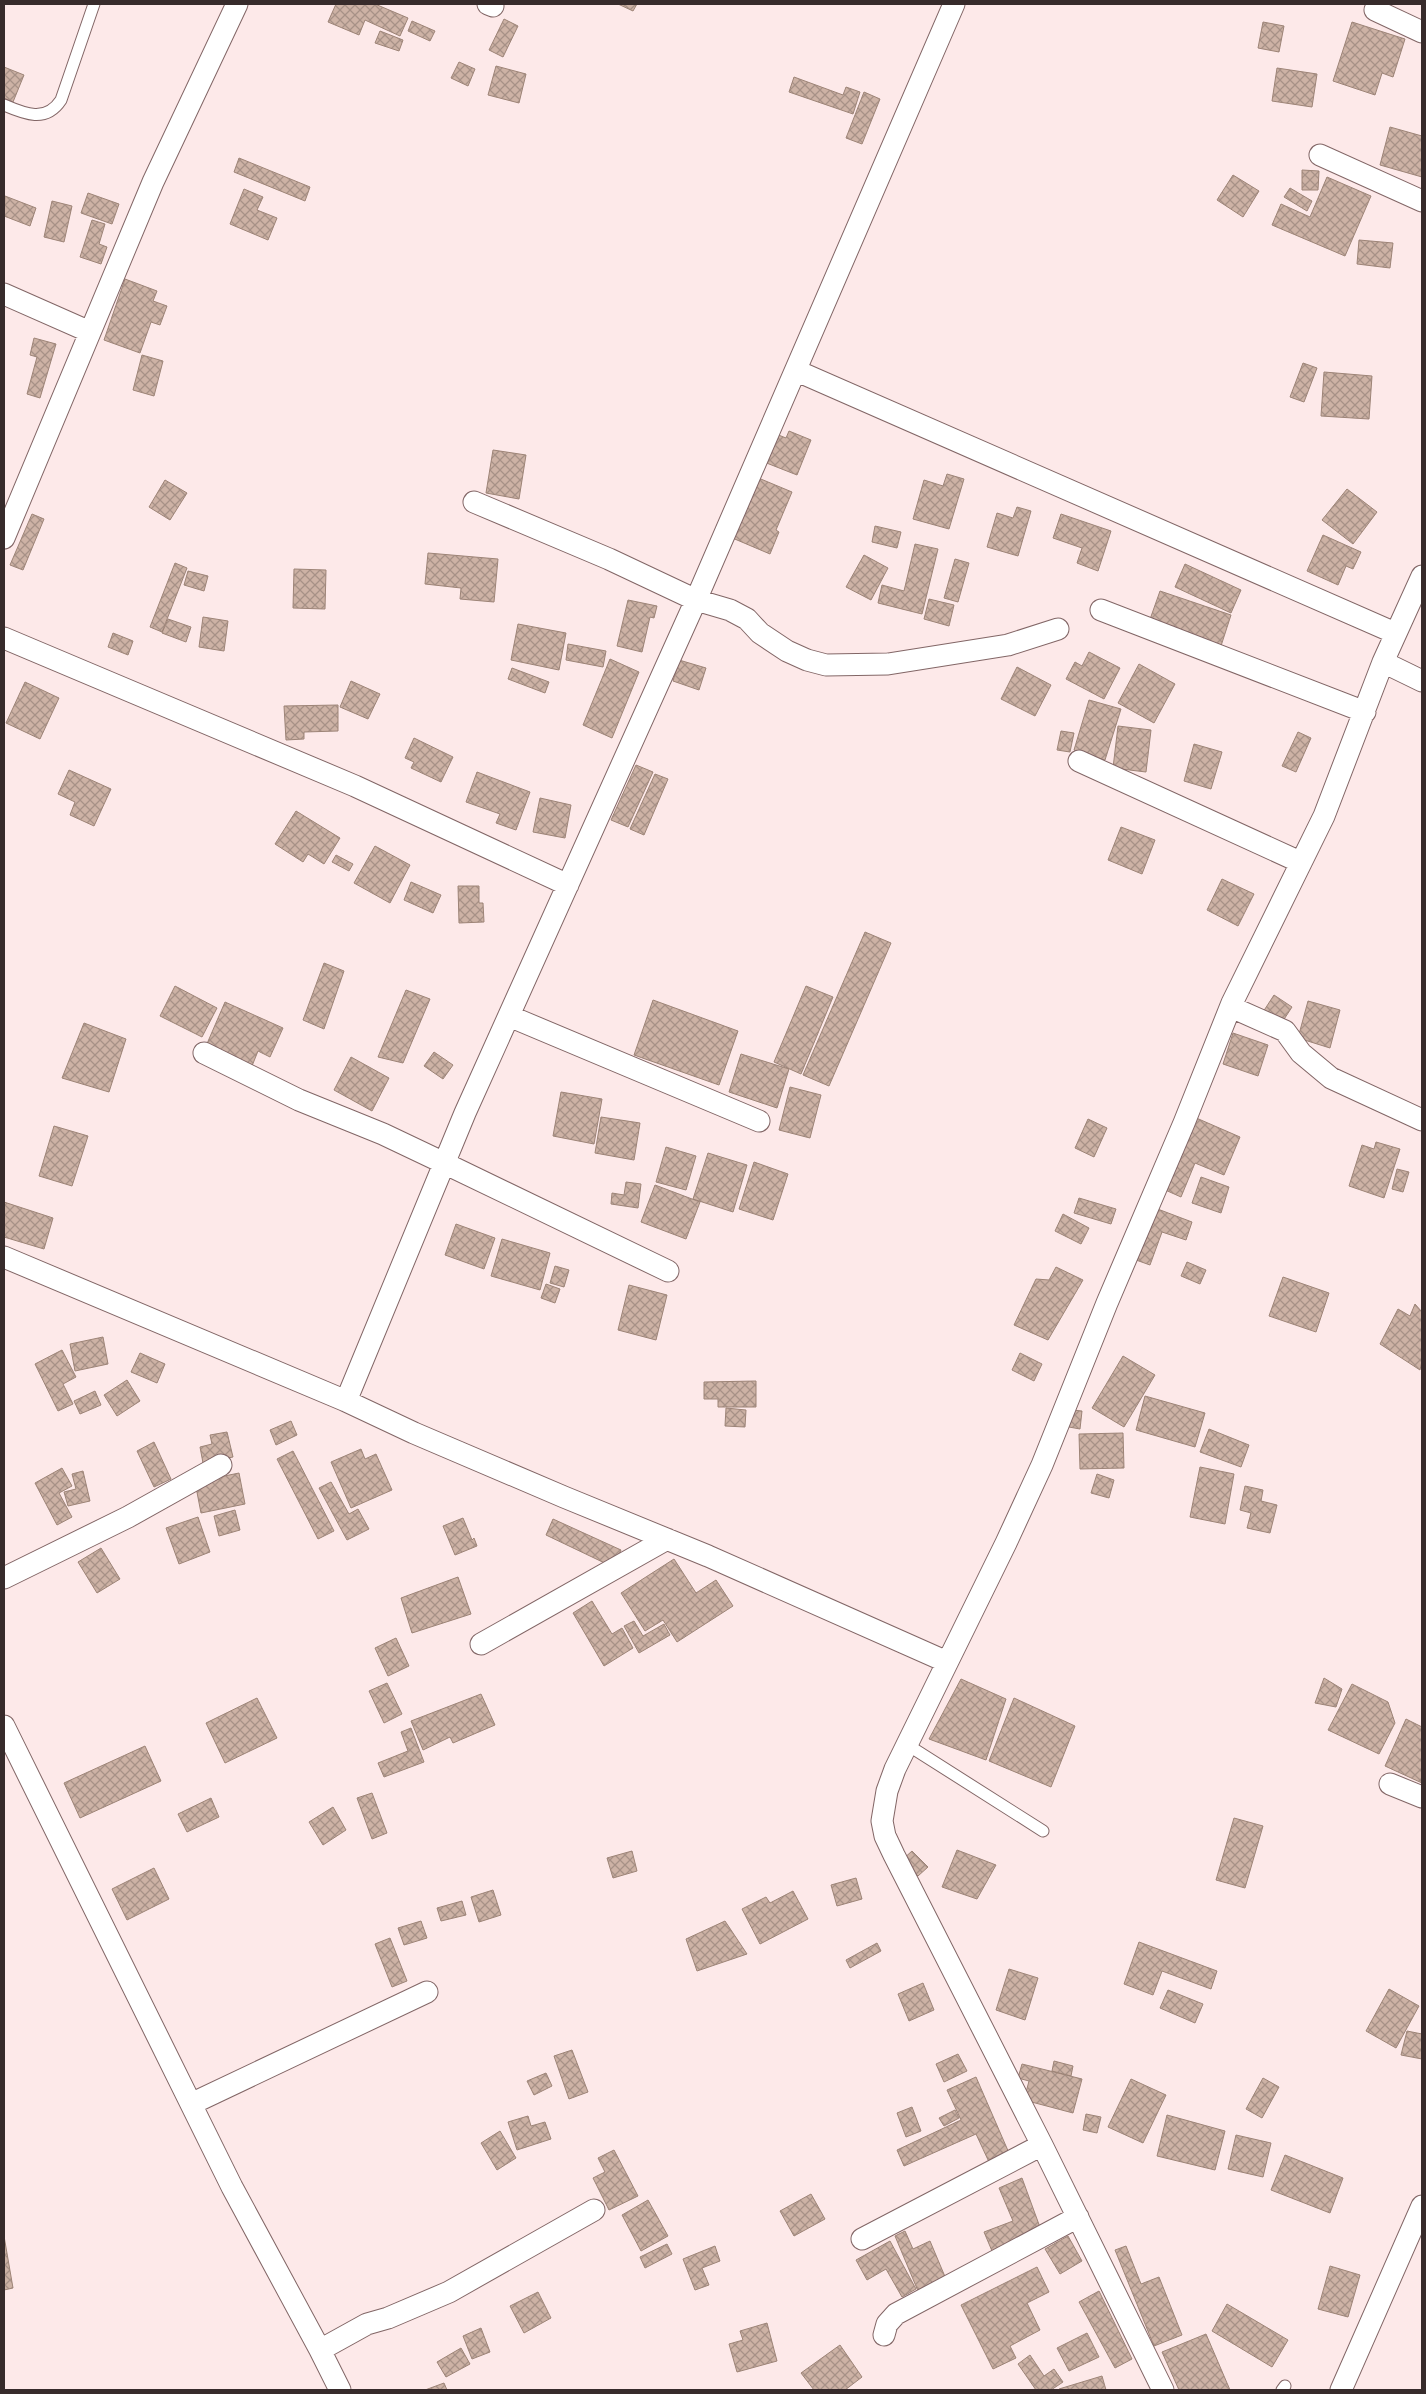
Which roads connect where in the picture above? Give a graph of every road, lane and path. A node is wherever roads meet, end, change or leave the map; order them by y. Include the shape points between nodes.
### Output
1 (94, 4) edge
2 (237, 4) edge
3 (954, 4) edge
4 (1375, 10) dead end
5 (1422, 32) edge
6 (4, 105) edge
7 (1320, 155) dead end
8 (1422, 201) edge
9 (4, 294) edge
10 (90, 332) junction
11 (797, 371) junction
12 (474, 502) dead end
13 (4, 538) edge
14 (1422, 576) edge
15 (696, 600) junction
16 (1101, 610) dead end
17 (1058, 629) dead end
18 (1395, 633) junction
19 (4, 638) edge
20 (1383, 662) junction
21 (1422, 681) edge
22 (1365, 712) junction
23 (1079, 761) dead end
24 (1300, 862) junction
25 (568, 885) junction
26 (1230, 1008) junction
27 (509, 1016) junction
28 (204, 1053) dead end
29 (760, 1120) dead end
30 (1422, 1120) edge
31 (444, 1163) junction
32 (4, 1257) edge
33 (668, 1271) dead end
34 (346, 1401) junction
35 (221, 1465) dead end
36 (667, 1539) junction
37 (4, 1578) edge
38 (481, 1644) dead end
39 (947, 1662) junction
40 (4, 1726) edge
41 (906, 1744) junction
42 (1390, 1784) dead end
43 (1422, 1797) edge
44 (1043, 1830) dead end
45 (427, 1992) dead end
46 (191, 2104) junction
47 (1042, 2145) junction
48 (1422, 2206) edge
49 (594, 2210) dead end
50 (1078, 2217) junction
51 (862, 2239) dead end
52 (884, 2335) dead end
53 (320, 2350) junction
54 (1161, 2389) edge
55 (340, 2390) edge
56 (1341, 2390) edge

1 - 6 lane via 55,110 40,115 23,113
2 - 10 street via 153,182
3 - 11 street
4 - 5 street
7 - 8 street
9 - 10 street
10 - 13 street
11 - 15 street
11 - 18 street
12 - 15 street
14 - 18 street
15 - 17 street via 747,618 760,633 787,651 826,665 888,664 1008,645
15 - 25 street
16 - 22 street
18 - 20 street
19 - 25 street via 355,786
20 - 21 street
20 - 22 street
22 - 24 street via 1324,816
23 - 24 street
24 - 26 street
25 - 27 street
26 - 30 street via 1285,1031 1301,1052 1330,1078
26 - 39 street via 1042,1465
27 - 29 street
27 - 31 street
28 - 31 street via 300,1100
31 - 33 street
31 - 34 street
32 - 34 street
34 - 36 street
35 - 37 street via 128,1517
36 - 38 street
36 - 39 street
39 - 41 street
40 - 46 street
41 - 44 lane
41 - 47 street via 887,1791 882,1821 885,1836
42 - 43 street
45 - 46 street
46 - 53 street
47 - 50 street
47 - 51 street
48 - 56 street
49 - 53 street via 449,2292 367,2324
50 - 52 street via 896,2314 887,2324
50 - 54 street
53 - 55 street

